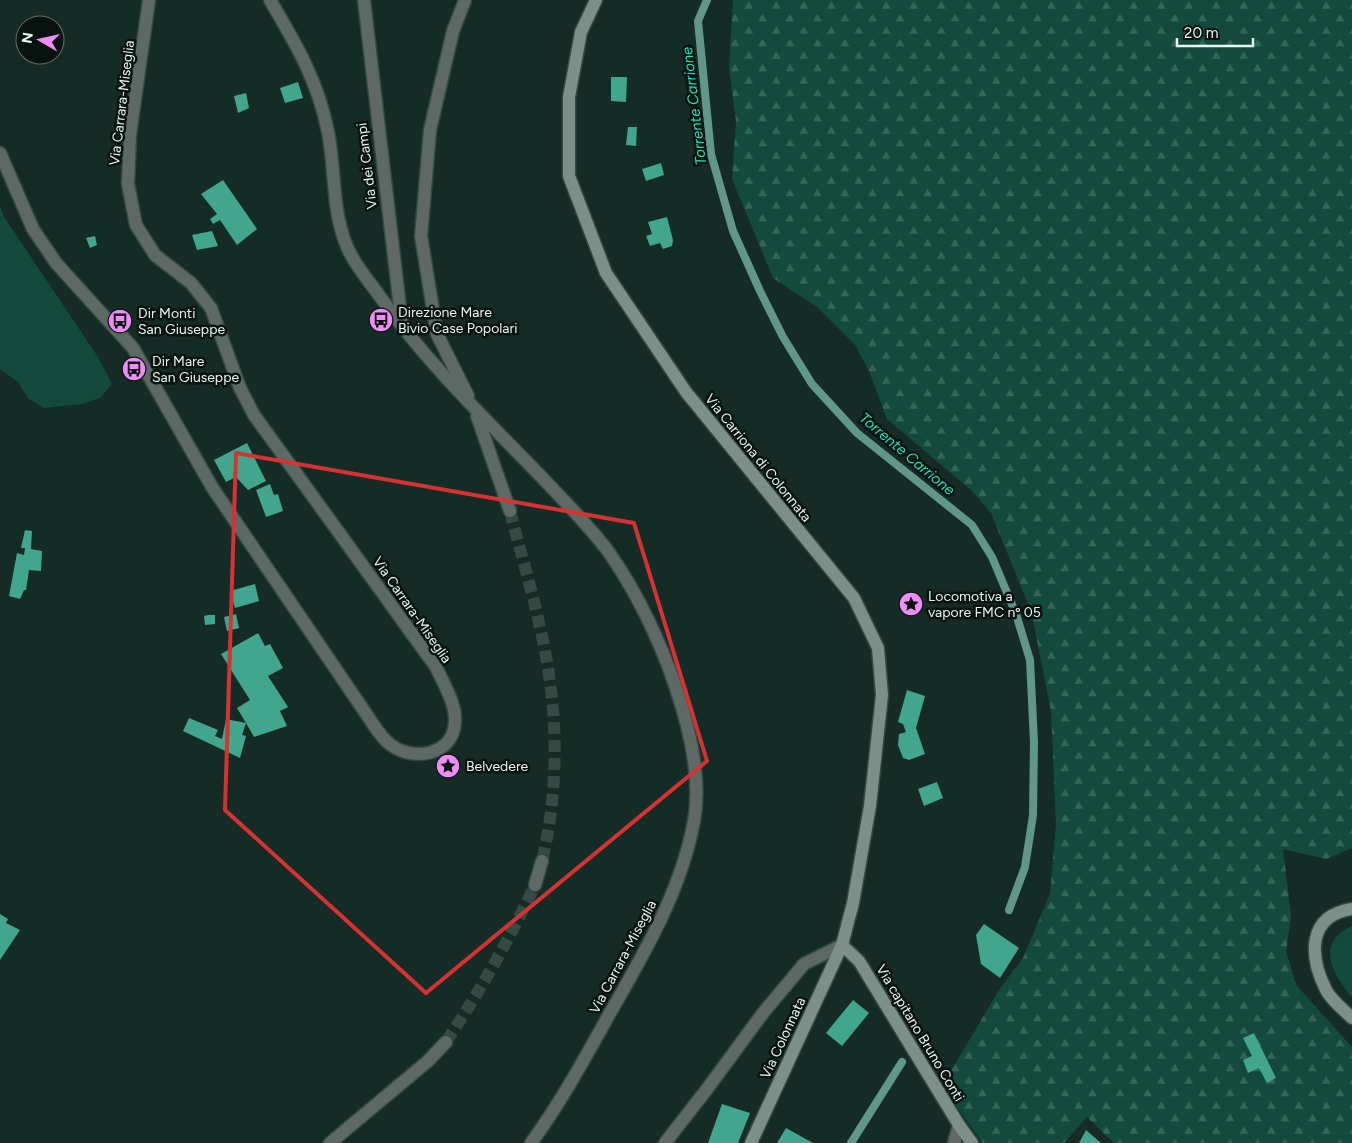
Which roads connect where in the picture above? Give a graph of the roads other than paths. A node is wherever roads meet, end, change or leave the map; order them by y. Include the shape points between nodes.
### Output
1 (149, 0) edge
2 (270, 0) edge
3 (364, 0) edge
4 (464, 0) edge
5 (596, 0) edge
6 (0, 153) edge
7 (402, 328) junction
8 (476, 412) junction
9 (510, 511) tunnel mouth
10 (542, 861) tunnel mouth
11 (535, 885) tunnel mouth
12 (1352, 909) edge
13 (842, 945) junction
14 (1352, 1018) edge
15 (446, 1042) tunnel mouth
16 (959, 1125) junction
17 (330, 1143) edge
18 (531, 1143) edge
19 (665, 1143) edge
20 (751, 1143) edge
21 (954, 1143) edge
22 (972, 1143) edge

1 - 6 street, Via Carrara-Miseglia via 130,135 128,184 136,224 155,255 191,283 211,308 240,388 254,415 436,667 452,704 455,721 452,735 441,747 427,754 407,754 389,744 369,718 212,486 133,348 56,263 33,229
2 - 7 street, Via Carrara-Miseglia via 304,56 318,90 329,134 338,215 350,254
3 - 7 street, Via dei Campi
4 - 8 street via 452,31 430,130 421,236 437,334
5 - 13 main road, Via Carriona di Colonnata via 581,32 569,97 569,176 606,273 686,392 854,598 878,648 882,695 870,806
7 - 8 street, Via Carrara-Miseglia
8 - 9 street
8 - 18 street, Via Carrara-Miseglia via 576,514 614,558 663,655 688,728 696,772 695,818 682,868 661,923 555,1110
10 - 11 street
12 - 14 main road via 1338,911 1319,926 1314,945 1326,991
13 - 16 main road, Via capitano Bruno Conti via 859,961
13 - 19 street via 804,964
13 - 20 main road, Via Colonnata
15 - 17 street via 428,1061
16 - 21 street
16 - 22 main road, Via capitano Bruno Conti

